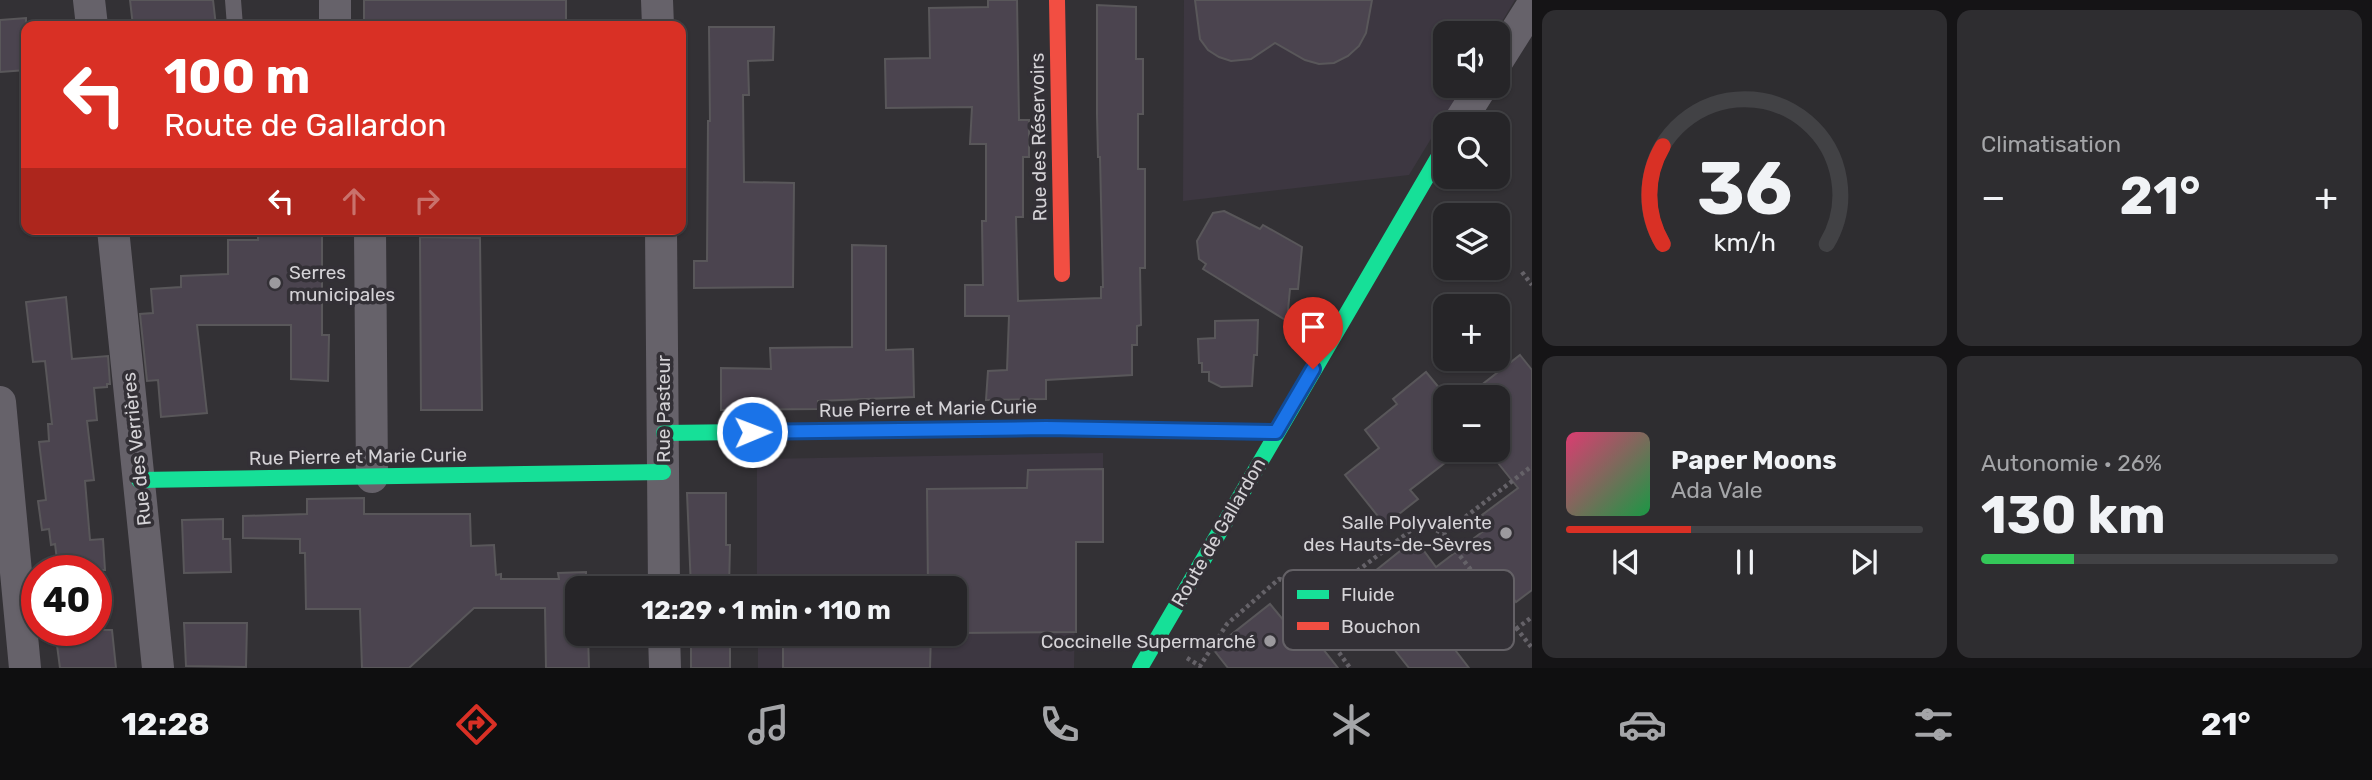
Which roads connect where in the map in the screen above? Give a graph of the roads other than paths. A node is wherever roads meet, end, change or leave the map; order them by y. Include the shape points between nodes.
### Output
1 (89, 0) edge
2 (233, 0) edge
3 (335, 0) edge
4 (657, 0) edge
5 (1056, 0) edge
6 (1532, 6) edge
7 (91, 21) edge
8 (235, 21) edge
9 (335, 21) edge
10 (658, 21) edge
11 (1510, 41) edge
12 (1433, 166) edge
13 (114, 235) edge
14 (370, 235) edge
15 (661, 235) edge
16 (1062, 274) dead end
17 (0, 402) edge
18 (1276, 432) junction
19 (664, 433) junction
20 (663, 472) junction
21 (372, 477) junction
22 (139, 480) junction
23 (664, 576) edge
24 (664, 646) edge
25 (25, 668) edge
26 (158, 668) edge
27 (665, 668) edge
28 (1140, 668) edge

1 - 7 street
2 - 8 lane
3 - 9 street
4 - 10 street
5 - 16 street, Rue des Réservoirs
6 - 11 street
12 - 18 street, Route de Gallardon
13 - 22 street, Rue des Verrières
14 - 21 street
15 - 19 street, Rue Pasteur
17 - 25 street
18 - 19 street, Rue Pierre et Marie Curie via 1046,428
18 - 28 street, Route de Gallardon
19 - 20 street, Rue Pasteur
20 - 21 street, Rue Pierre et Marie Curie
20 - 23 street, Rue Pasteur
21 - 22 street, Rue Pierre et Marie Curie
22 - 26 street, Rue des Verrières
24 - 27 street

